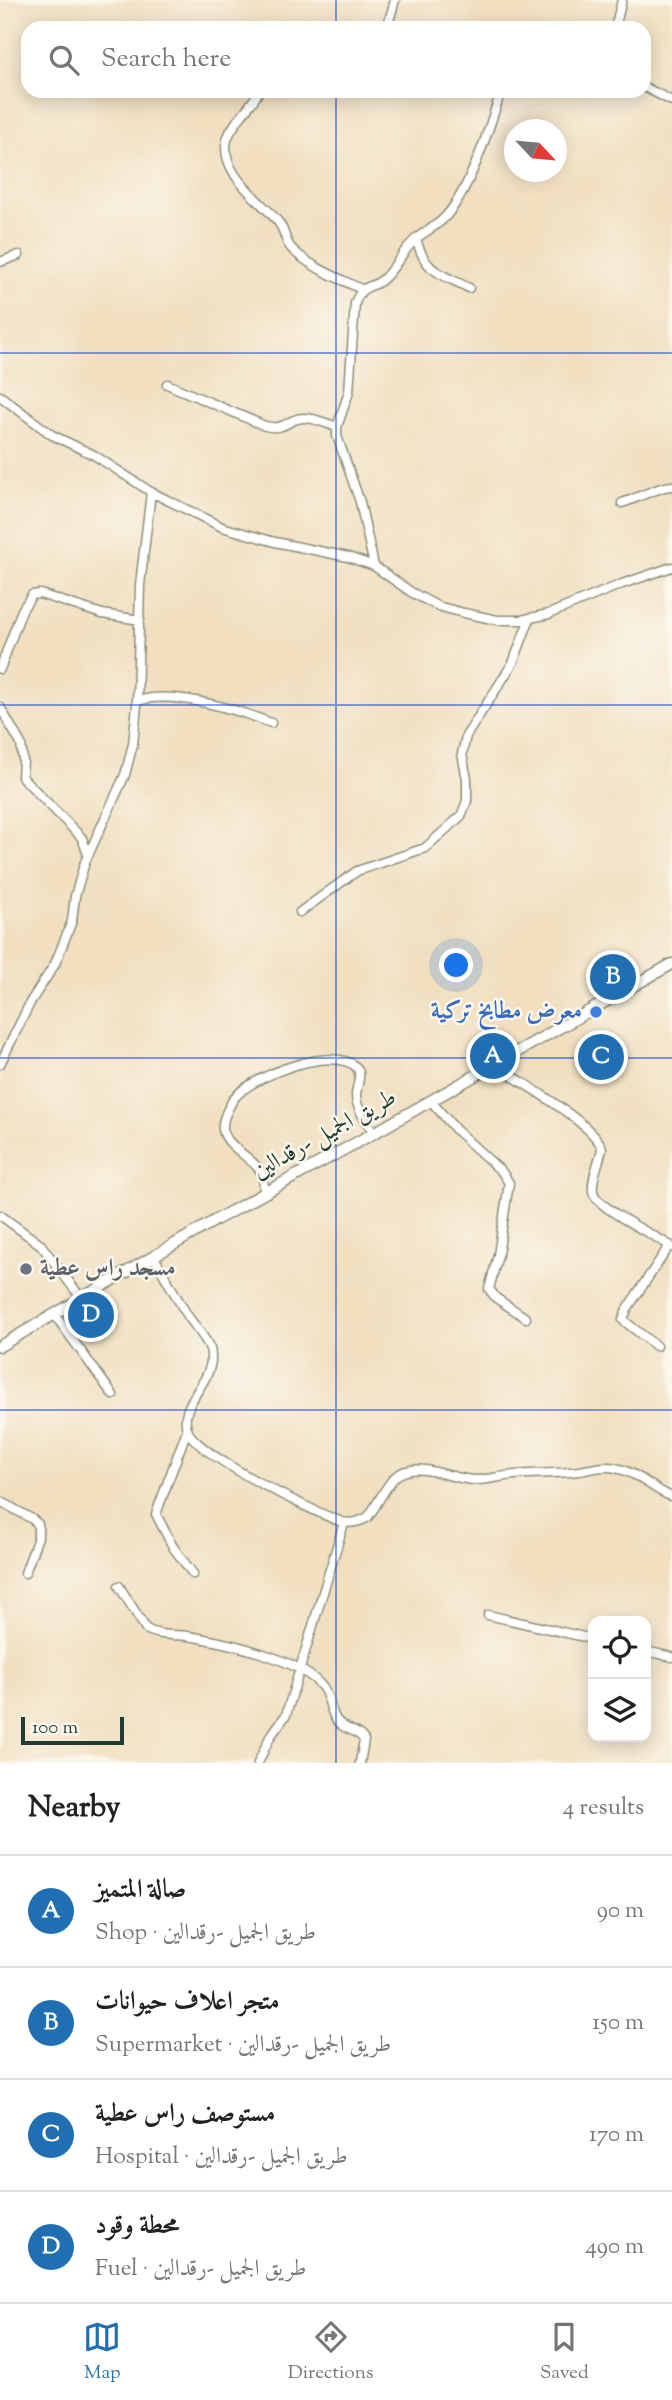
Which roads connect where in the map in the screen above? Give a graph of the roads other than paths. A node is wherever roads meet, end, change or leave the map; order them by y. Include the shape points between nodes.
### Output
1 (395, 0) edge
2 (622, 0) edge
3 (389, 21) edge
4 (617, 21) edge
5 (651, 90) edge
6 (255, 98) edge
7 (498, 98) edge
8 (672, 101) edge
9 (416, 238) junction
10 (19, 255) dead end
11 (0, 261) edge
12 (470, 288) dead end
13 (363, 290) junction
14 (167, 384) dead end
15 (0, 396) edge
16 (337, 427) junction
17 (672, 486) edge
18 (151, 492) junction
19 (622, 503) dead end
20 (374, 566) junction
21 (672, 567) edge
22 (530, 618) junction
23 (140, 620) junction
24 (0, 669) edge
25 (137, 701) junction
26 (0, 707) edge
27 (271, 723) dead end
28 (88, 855) junction
29 (300, 912) dead end
30 (672, 964) edge
31 (0, 1064) edge
32 (493, 1065) junction
33 (431, 1101) junction
34 (374, 1133) junction
35 (264, 1193) junction
36 (0, 1215) edge
37 (671, 1246) edge
38 (154, 1257) junction
39 (82, 1298) junction
40 (54, 1314) junction
41 (526, 1318) dead end
42 (0, 1346) edge
43 (656, 1346) dead end
44 (113, 1395) dead end
45 (187, 1430) junction
46 (672, 1497) edge
47 (0, 1501) edge
48 (344, 1523) junction
49 (25, 1573) dead end
50 (193, 1574) dead end
51 (120, 1586) dead end
52 (488, 1615) dead end
53 (588, 1638) edge
54 (651, 1652) edge
55 (672, 1657) edge
56 (299, 1667) junction
57 (258, 1763) edge
58 (360, 1763) edge

1 - 3 street
2 - 4 street
5 - 8 street
6 - 13 street via 227,141 233,172 278,220 295,252 316,268
7 - 9 street via 465,185 448,215
9 - 12 street via 428,267
9 - 13 street via 384,278
10 - 11 street
13 - 16 street via 355,303 349,392
14 - 16 street via 265,426 277,429 307,417
15 - 18 street via 52,435 94,455
16 - 20 street
17 - 19 street
18 - 20 street via 222,527
18 - 23 street
20 - 22 street via 437,606 496,620
21 - 22 street
22 - 29 street via 513,663 466,736 462,754 467,801 461,816 425,848 357,872
23 - 24 street via 32,595
23 - 25 street
25 - 27 street via 157,697 215,705
25 - 28 street via 125,775
26 - 28 street via 21,744 22,777 82,838
28 - 31 street via 72,921 55,964
30 - 32 main road, طريق الجميل -رقدالين
32 - 33 main road, طريق الجميل -رقدالين
32 - 37 street via 595,1135 602,1148 594,1196
33 - 34 main road, طريق الجميل -رقدالين
33 - 41 street via 509,1182 499,1255 489,1289
34 - 35 main road, طريق الجميل -رقدالين
34 - 35 street via 357,1104 360,1077 353,1064 322,1059 301,1063 248,1086 235,1097 223,1133 263,1175
35 - 38 main road, طريق الجميل -رقدالين
36 - 39 street via 41,1245
37 - 43 street via 623,1320
38 - 39 main road, طريق الجميل -رقدالين
38 - 45 street via 211,1357 186,1418
39 - 40 main road, طريق الجميل -رقدالين
40 - 42 main road, طريق الجميل -رقدالين
40 - 44 street
45 - 48 street via 203,1448 250,1478
45 - 50 street via 156,1514
46 - 48 street via 632,1473 600,1466 477,1480 410,1471 393,1480 368,1517
47 - 49 street via 37,1524 38,1537
48 - 56 street
51 - 56 street via 153,1633 228,1644
52 - 53 street
54 - 55 street
56 - 57 street via 285,1715
56 - 58 street via 324,1689 335,1719 365,1740

